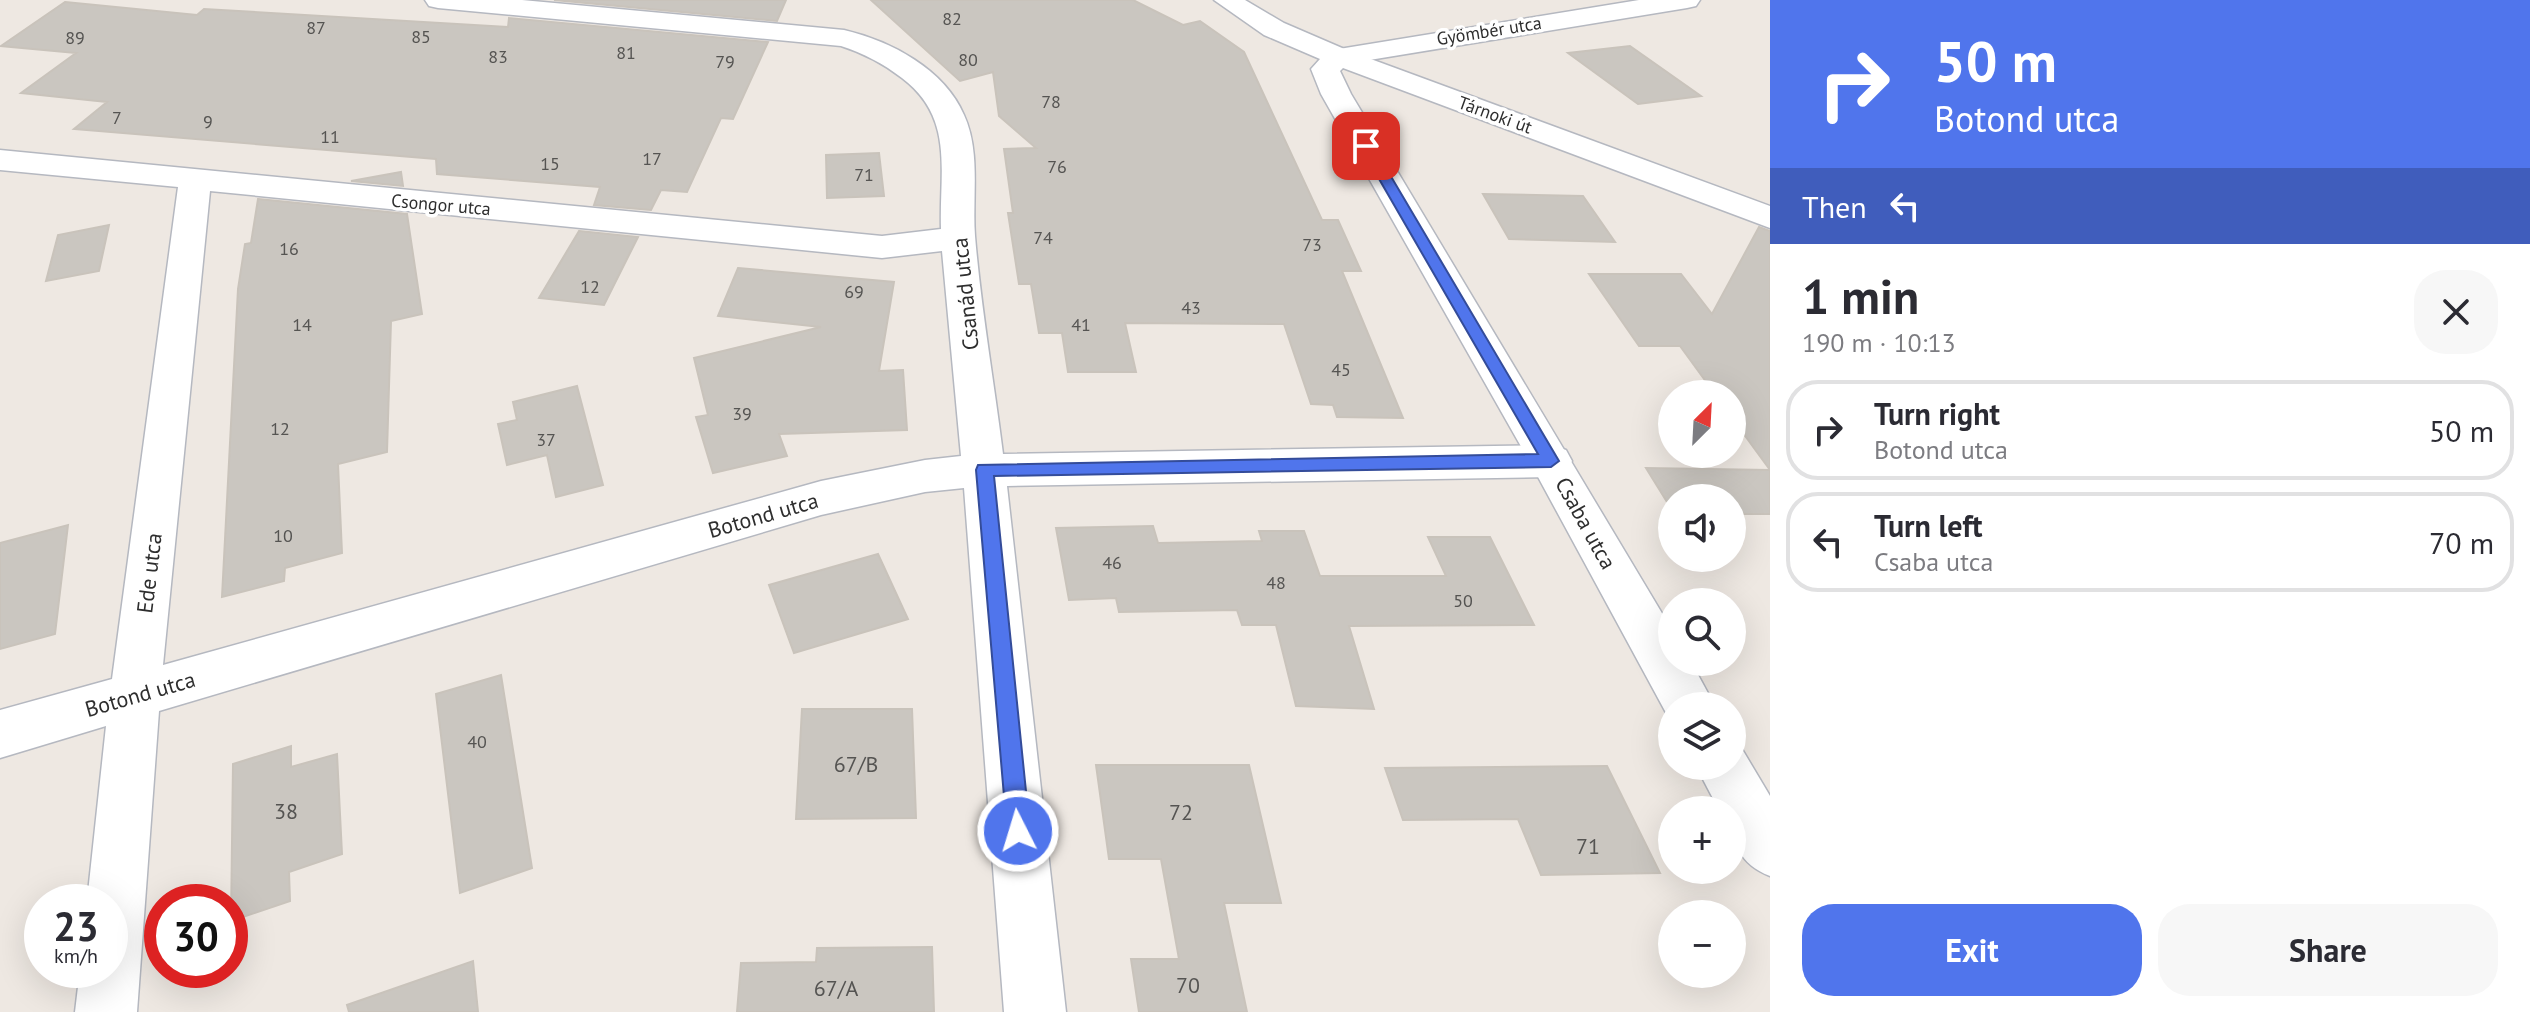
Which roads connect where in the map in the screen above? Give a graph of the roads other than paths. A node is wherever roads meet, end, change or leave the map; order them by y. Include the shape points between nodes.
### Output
1 (438, 0) edge
2 (1227, 0) edge
3 (1687, 0) edge
4 (1645, 2) edge
5 (1337, 75) junction
6 (0, 160) edge
7 (195, 181) junction
8 (1770, 218) edge
9 (958, 235) junction
10 (882, 247) junction
11 (964, 291) junction
12 (1551, 461) junction
13 (985, 470) junction
14 (1681, 692) edge
15 (135, 695) junction
16 (0, 734) edge
17 (1731, 780) edge
18 (1770, 849) edge
19 (118, 884) edge
20 (108, 988) edge
21 (106, 1012) edge
22 (1035, 1012) edge

1 - 9 street, Csanád utca via 816,33 864,43 902,65 938,97 950,116
2 - 5 street
3 - 4 street, Gyömbér utca
4 - 5 street, Gyömbér utca
5 - 8 street, Tárnoki út via 1410,83
5 - 12 street, Csaba utca
6 - 7 street, Csongor utca
7 - 10 street, Csongor utca
7 - 15 street, Ede utca
9 - 10 street, Csongor utca
9 - 11 street, Csanád utca
10 - 11 street, Csongor utca via 925,264
11 - 13 street, Csanád utca
12 - 13 street, Botond utca
12 - 14 street, Csaba utca
13 - 15 street, Botond utca via 913,478 821,498
13 - 22 street, Csanád utca
15 - 16 street, Botond utca
15 - 19 street, Ede utca
17 - 18 street
20 - 21 street, Ede utca

